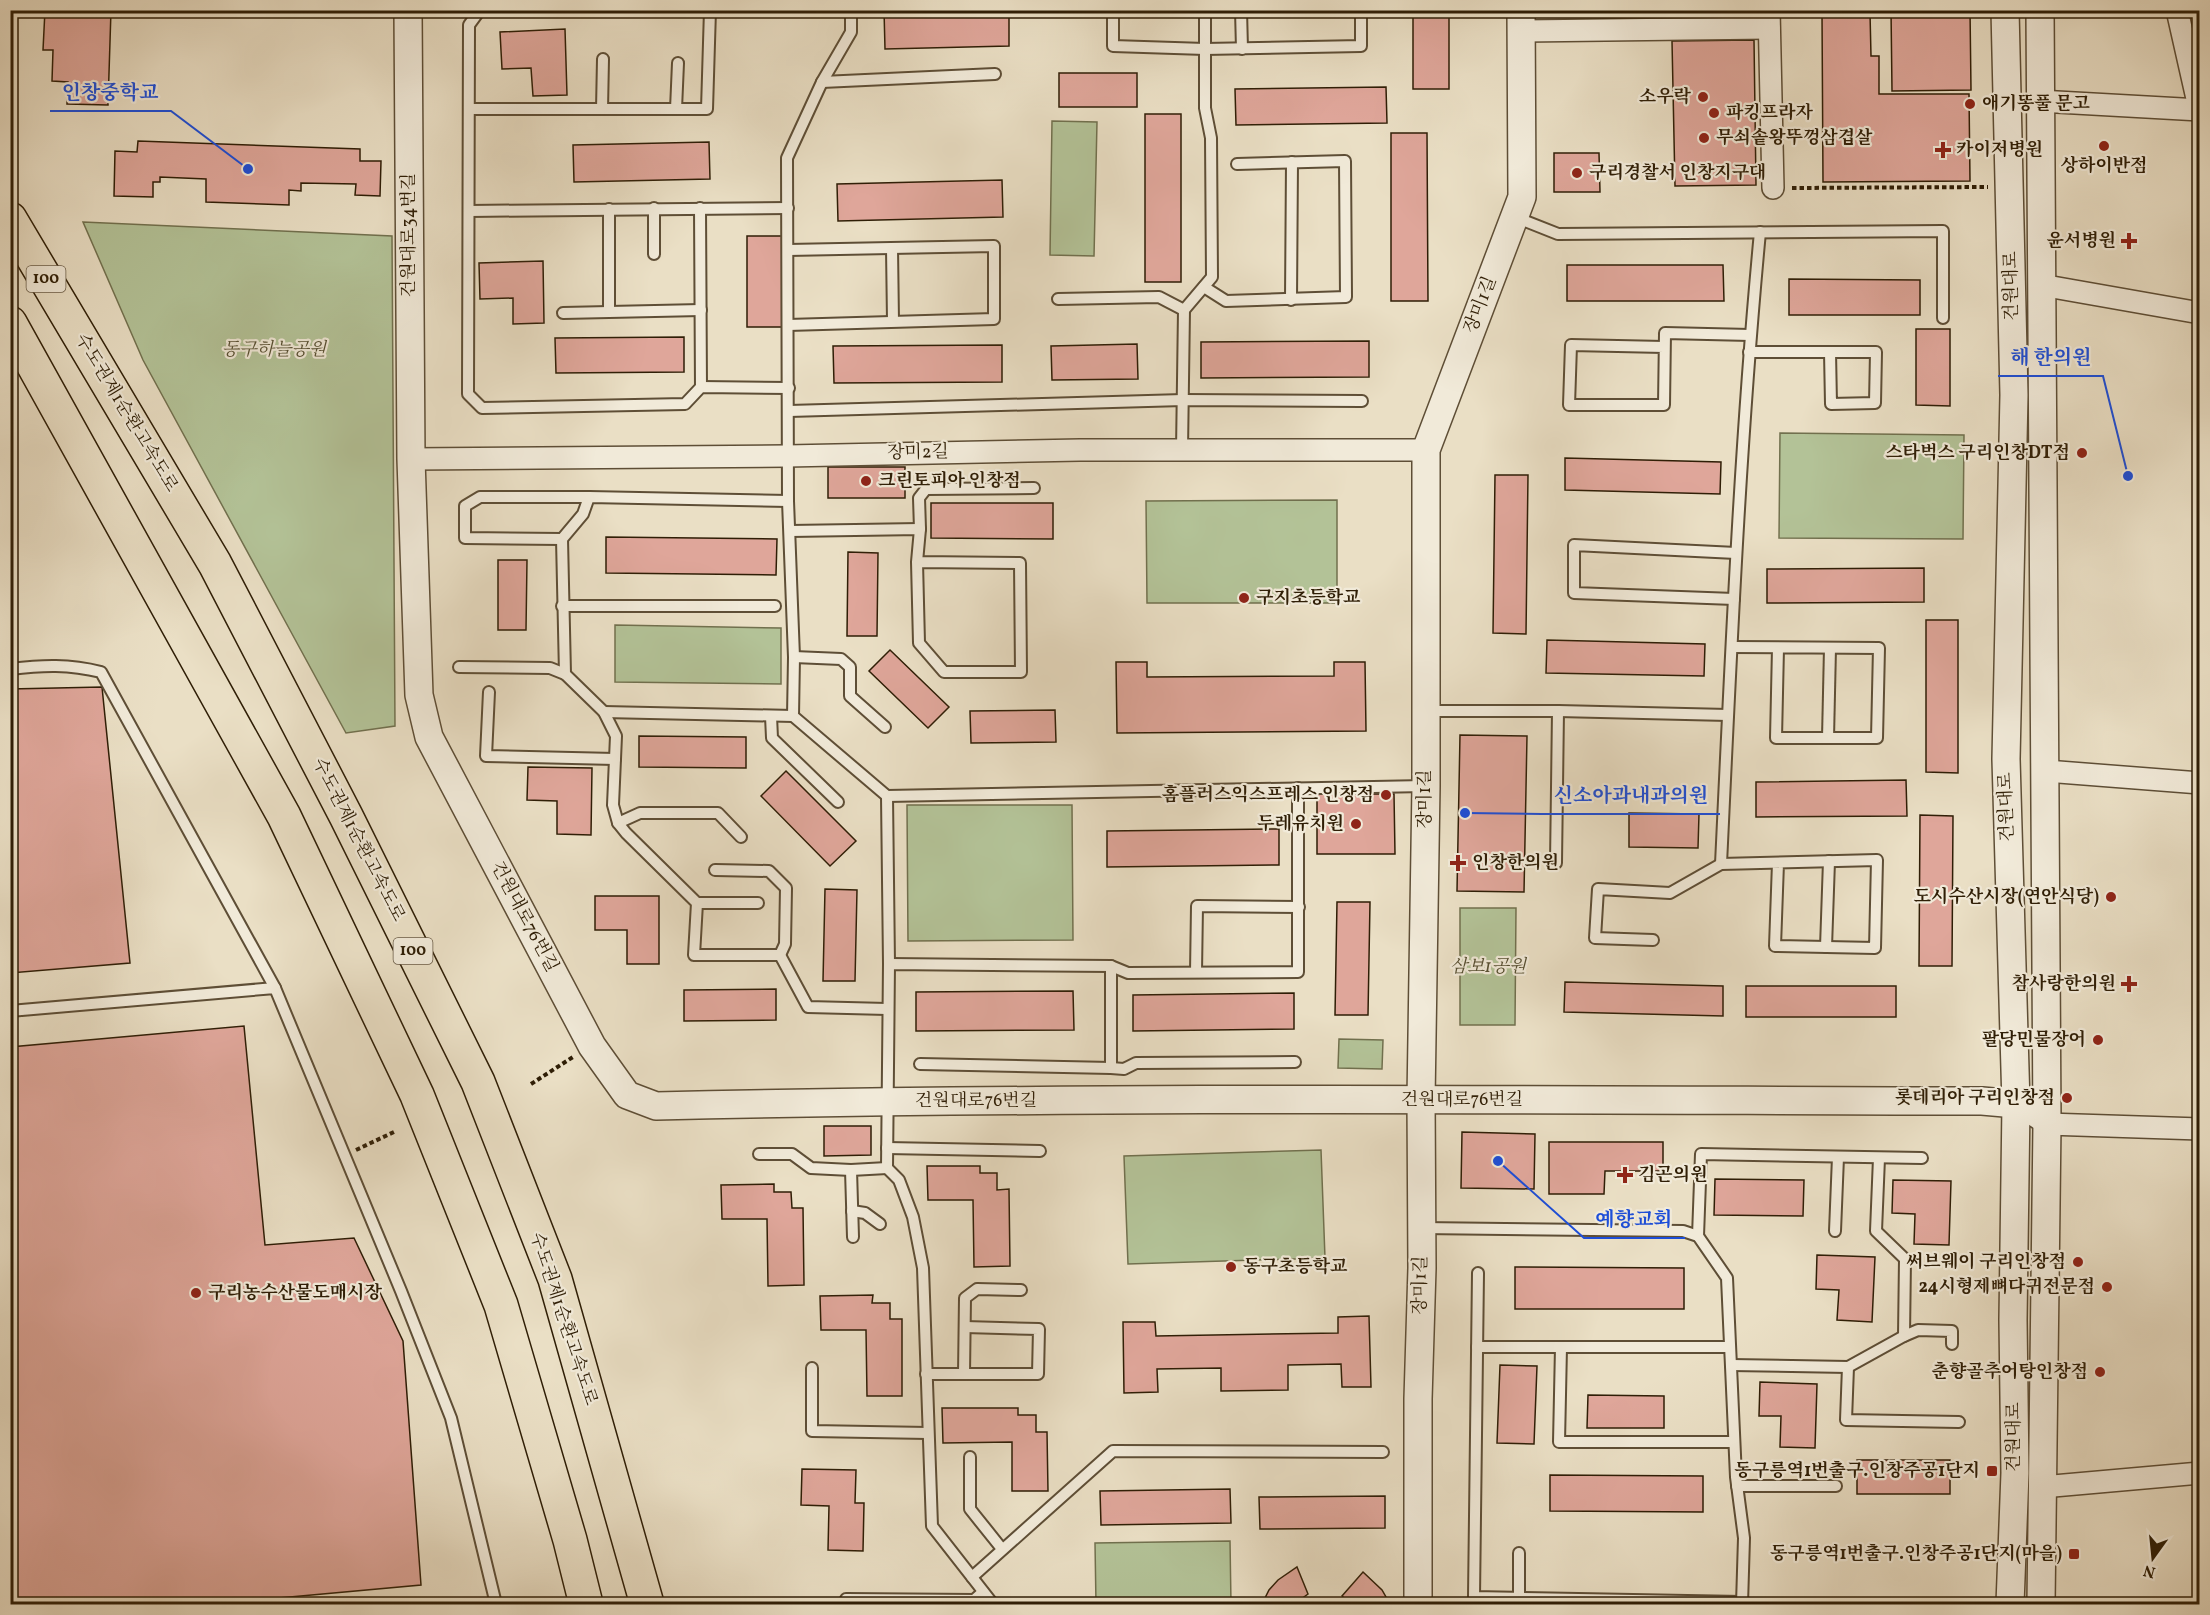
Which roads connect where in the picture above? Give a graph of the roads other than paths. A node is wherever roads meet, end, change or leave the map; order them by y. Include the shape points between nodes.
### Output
1 (408, 10) edge
2 (480, 10) edge
3 (710, 10) edge
4 (851, 10) edge
5 (1113, 10) edge
6 (1205, 10) edge
7 (1240, 10) edge
8 (1361, 10) edge
9 (2005, 10) edge
10 (2040, 10) edge
11 (2177, 10) edge
12 (1769, 19) edge
13 (1521, 21) edge
14 (1205, 49) junction
15 (1242, 49) junction
16 (603, 59) dead end
17 (678, 63) dead end
18 (995, 74) dead end
19 (822, 82) junction
20 (2039, 100) junction
21 (469, 109) junction
22 (602, 109) junction
23 (676, 109) junction
24 (2199, 111) edge
25 (1292, 162) junction
26 (1237, 164) dead end
27 (1773, 188) road end
28 (654, 208) junction
29 (700, 208) junction
30 (788, 208) junction
31 (609, 209) junction
32 (469, 211) junction
33 (1515, 217) junction
34 (10, 219) edge
35 (1760, 232) junction
36 (892, 248) junction
37 (788, 250) junction
38 (654, 255) dead end
39 (2041, 285) junction
40 (1204, 287) junction
41 (1058, 299) dead end
42 (1291, 300) junction
43 (701, 310) junction
44 (1184, 310) junction
45 (609, 311) junction
46 (563, 313) dead end
47 (2199, 314) edge
48 (1942, 318) dead end
49 (893, 321) junction
50 (788, 325) junction
51 (16, 332) edge
52 (1750, 335) junction
53 (1664, 347) junction
54 (1749, 352) junction
55 (1830, 352) junction
56 (701, 387) junction
57 (789, 388) junction
58 (1183, 400) junction
59 (1362, 401) dead end
60 (789, 411) junction
61 (1182, 450) junction
62 (1425, 450) junction
63 (788, 456) junction
64 (411, 459) junction
65 (1034, 488) dead end
66 (589, 497) junction
67 (788, 501) junction
68 (920, 529) junction
69 (790, 531) junction
70 (562, 539) junction
71 (1736, 553) junction
72 (917, 562) junction
73 (1734, 598) junction
74 (562, 606) junction
75 (775, 606) dead end
76 (1732, 647) junction
77 (1778, 648) junction
78 (1830, 648) junction
79 (794, 657) junction
80 (459, 667) dead end
81 (10, 669) edge
82 (565, 674) junction
83 (489, 692) dead end
84 (1424, 711) junction
85 (1558, 711) junction
86 (604, 712) junction
87 (771, 716) junction
88 (793, 716) junction
89 (1728, 716) junction
90 (885, 727) dead end
91 (1828, 738) junction
92 (615, 759) junction
93 (2046, 771) junction
94 (2199, 783) edge
95 (1426, 786) junction
96 (1298, 788) junction
97 (887, 796) junction
98 (838, 802) dead end
99 (618, 823) junction
100 (741, 837) dead end
101 (1829, 861) junction
102 (1778, 862) junction
103 (1556, 864) dead end
104 (1721, 864) junction
105 (715, 870) dead end
106 (697, 903) junction
107 (758, 903) dead end
108 (1299, 907) junction
109 (1653, 940) dead end
110 (1826, 947) junction
111 (780, 956) junction
112 (889, 964) junction
113 (1111, 966) junction
114 (1196, 972) junction
115 (275, 988) junction
116 (887, 1009) junction
117 (10, 1011) edge
118 (1295, 1062) dead end
119 (920, 1064) dead end
120 (1111, 1068) junction
121 (1421, 1100) junction
122 (887, 1101) junction
123 (2016, 1104) junction
124 (2048, 1124) junction
125 (2199, 1129) edge
126 (887, 1148) junction
127 (1040, 1151) dead end
128 (759, 1154) dead end
129 (1838, 1157) junction
130 (1879, 1158) junction
131 (1922, 1158) dead end
132 (886, 1167) junction
133 (851, 1170) junction
134 (852, 1211) junction
135 (880, 1224) dead end
136 (1421, 1228) junction
137 (1834, 1231) dead end
138 (1698, 1236) junction
139 (852, 1237) dead end
140 (1478, 1273) dead end
141 (1021, 1290) dead end
142 (965, 1327) junction
143 (1904, 1336) junction
144 (1952, 1344) dead end
145 (1477, 1347) junction
146 (1561, 1347) junction
147 (1730, 1347) junction
148 (1731, 1365) junction
149 (1848, 1366) junction
150 (812, 1368) dead end
151 (926, 1374) junction
152 (964, 1374) junction
153 (1959, 1422) dead end
154 (928, 1433) junction
155 (1734, 1442) junction
156 (1383, 1452) dead end
157 (970, 1457) dead end
158 (2199, 1473) edge
159 (1737, 1486) junction
160 (1836, 1486) dead end
161 (2042, 1486) junction
162 (1002, 1550) junction
163 (1519, 1553) dead end
164 (972, 1577) junction
165 (983, 1592) junction
166 (1519, 1598) junction
167 (846, 1599) dead end
168 (1742, 1603) edge
169 (496, 1605) edge
170 (586, 1605) edge
171 (647, 1605) edge
172 (993, 1605) edge
173 (1418, 1605) edge
174 (2010, 1605) edge
175 (2041, 1605) edge

1 - 64 street, 건원대로34번길
2 - 21 lane via 469,25
3 - 23 lane via 707,109
4 - 19 lane via 851,32
5 - 14 lane via 1113,46
6 - 14 lane
7 - 15 lane
8 - 15 lane via 1361,45
9 - 123 street, 건원대로 via 2014,395 2006,759
10 - 20 street, 건원대로
11 - 24 street
12 - 13 street
12 - 27 street
13 - 33 street, 장미1길 via 1522,196
14 - 15 lane
14 - 40 lane via 1205,108 1211,138 1212,277
16 - 22 lane
17 - 23 lane
18 - 19 lane
19 - 30 lane via 788,158
20 - 24 street
20 - 39 street, 건원대로
21 - 22 lane
21 - 32 lane
22 - 23 lane
25 - 26 lane
25 - 42 lane
25 - 42 lane via 1345,161 1346,297
28 - 29 lane
28 - 31 lane
28 - 38 lane
29 - 30 lane
29 - 43 lane
30 - 37 lane
31 - 32 lane
31 - 45 lane
32 - 56 lane via 468,394 482,408 685,404
33 - 35 lane via 1558,234
33 - 62 street, 장미1길
34 - 171 highway, 수도권제1순환고속도로 / 100 via 216,564 478,1082 555,1279
35 - 48 lane via 1942,231
35 - 52 lane
36 - 37 lane
36 - 49 lane
36 - 49 lane via 994,246 994,319
37 - 50 lane
39 - 47 street
39 - 93 street, 건원대로
40 - 42 lane via 1226,301
40 - 44 lane
41 - 44 lane via 1160,297
43 - 45 lane
43 - 56 lane
44 - 58 lane
45 - 46 lane
49 - 50 lane
50 - 57 lane
51 - 170 highway via 284,816 417,1095 501,1305
52 - 53 lane via 1665,333
52 - 54 lane
53 - 53 lane via 1664,405 1569,405 1570,345
54 - 55 lane
54 - 71 lane
55 - 55 lane via 1876,352 1875,403 1831,404
56 - 57 lane
57 - 60 lane
58 - 59 lane
58 - 60 lane
58 - 61 lane
60 - 63 lane
61 - 62 street, 장미2길
61 - 63 street, 장미2길
62 - 84 street, 장미1길
63 - 64 street, 장미2길
63 - 67 lane
64 - 122 street, 건원대로76번길 via 419,695 429,737 592,1046 627,1095 656,1106
65 - 68 lane via 926,489 920,498
66 - 67 lane
66 - 70 lane via 583,514
66 - 70 lane via 480,497 465,506 465,538
67 - 69 lane
68 - 69 lane
68 - 72 lane
69 - 79 lane
70 - 74 lane
71 - 73 lane
71 - 73 lane via 1574,545 1574,593
72 - 72 lane via 919,643 944,672 1021,672 1020,562
73 - 76 lane
74 - 75 lane
74 - 82 lane
76 - 77 lane
76 - 89 lane
77 - 78 lane
77 - 91 lane via 1776,738
78 - 91 lane
78 - 91 lane via 1879,648 1878,716 1877,738
79 - 88 lane
79 - 90 lane via 841,659 850,667 850,696
80 - 82 lane via 550,668
81 - 115 lane via 45,664 101,672
82 - 86 lane
83 - 92 lane via 486,756
84 - 85 lane
84 - 95 street, 장미1길
85 - 89 lane
85 - 103 lane
86 - 87 lane
86 - 92 lane via 616,736
87 - 88 lane
87 - 98 lane via 772,738
88 - 97 lane
89 - 104 lane
92 - 99 lane via 613,805
93 - 94 street
93 - 124 street, 건원대로
95 - 96 lane
95 - 121 street, 장미1길
96 - 97 lane
96 - 108 lane
97 - 112 lane
99 - 100 lane via 640,813 718,813
99 - 106 lane
101 - 102 lane
101 - 110 lane
101 - 110 lane via 1877,860 1875,948
102 - 104 lane
102 - 110 lane via 1775,946
104 - 109 lane via 1670,893 1598,889 1595,938
105 - 111 lane via 769,871 786,888 785,944
106 - 107 lane
106 - 111 lane via 694,955
108 - 114 lane via 1298,972
108 - 114 lane via 1197,906
111 - 116 lane via 808,1007
112 - 113 lane
112 - 116 lane
113 - 114 lane via 1128,973
113 - 120 lane
115 - 117 lane
115 - 169 lane via 451,1418
116 - 122 lane
118 - 120 lane via 1136,1063 1124,1069
119 - 120 lane
121 - 122 street, 건원대로76번길
121 - 123 street, 건원대로76번길
121 - 136 street, 장미1길
122 - 126 lane
123 - 124 street
123 - 174 street, 건원대로
124 - 125 street
124 - 161 street, 건원대로
126 - 127 lane
126 - 132 lane
128 - 133 lane via 792,1155 811,1168
129 - 130 lane
129 - 137 lane
129 - 138 lane via 1701,1154
130 - 131 lane
130 - 143 lane via 1876,1231 1905,1259
132 - 133 lane
132 - 151 lane via 899,1180 913,1217 923,1268
133 - 134 lane
134 - 135 lane via 865,1213
134 - 139 lane
136 - 138 lane via 1683,1231
136 - 173 street, 장미1길
138 - 147 lane via 1727,1278
140 - 145 lane
141 - 142 lane via 976,1289 965,1298
142 - 152 lane
142 - 152 lane via 1039,1329 1038,1374
143 - 144 lane via 1918,1330 1952,1331
143 - 149 lane
145 - 146 lane
145 - 166 lane via 1474,1597
146 - 147 lane
146 - 155 lane via 1559,1442
147 - 148 lane
148 - 149 lane
148 - 155 lane
149 - 153 lane via 1846,1420
150 - 154 lane via 812,1431
151 - 152 lane
151 - 154 lane
154 - 164 lane via 932,1526
155 - 159 lane
156 - 162 lane via 1113,1451
157 - 162 lane via 970,1509
158 - 161 street
159 - 160 lane
159 - 168 lane via 1743,1538
161 - 175 street, 건원대로
162 - 164 lane
163 - 166 lane
164 - 165 lane
165 - 167 lane via 974,1600
165 - 172 lane
166 - 168 lane

